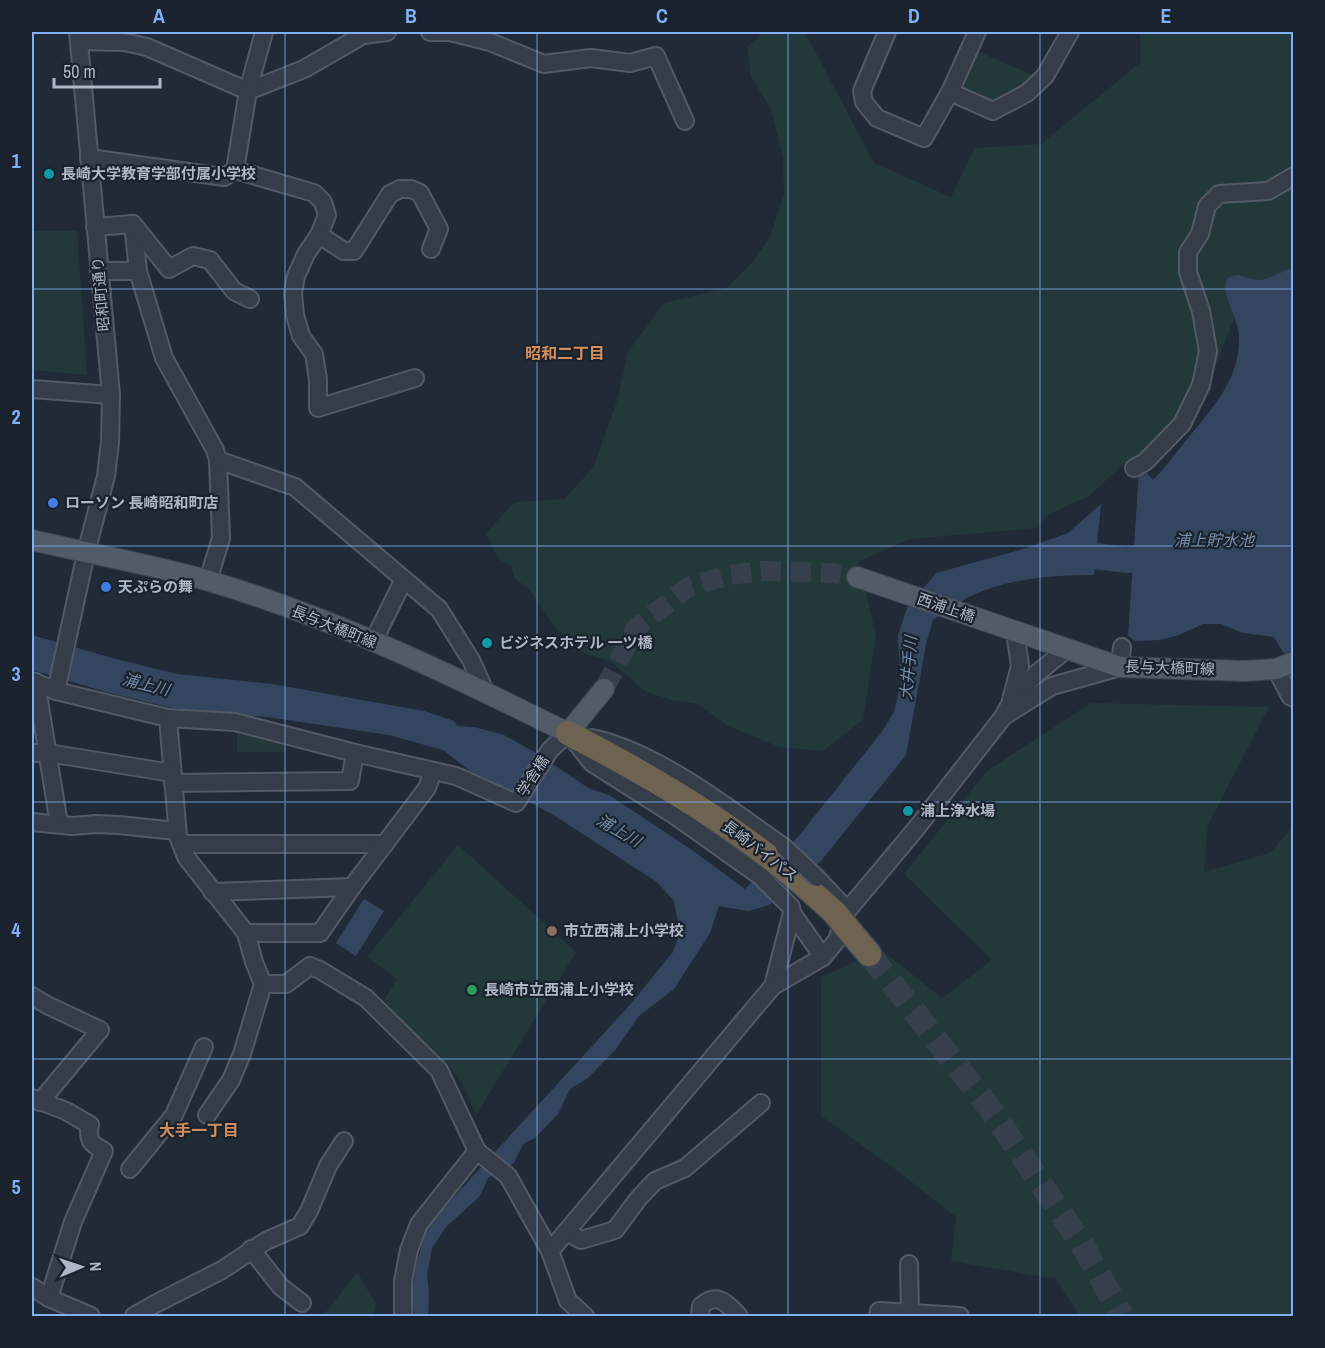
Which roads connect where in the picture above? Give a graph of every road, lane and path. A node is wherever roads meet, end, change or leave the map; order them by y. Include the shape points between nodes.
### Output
1 (264, 32) edge
2 (387, 32) edge
3 (430, 32) edge
4 (887, 32) edge
5 (977, 32) edge
6 (1070, 32) edge
7 (79, 36) edge
8 (248, 92) junction
9 (950, 92) junction
10 (685, 121) dead end
11 (89, 158) junction
12 (235, 171) junction
13 (1293, 176) edge
14 (133, 224) junction
15 (95, 227) junction
16 (319, 235) junction
17 (431, 249) dead end
18 (99, 271) junction
19 (138, 271) junction
20 (250, 299) dead end
21 (415, 378) dead end
22 (32, 389) edge
23 (111, 395) junction
24 (218, 460) junction
25 (1134, 468) dead end
26 (32, 540) edge
27 (86, 553) junction
28 (857, 577) tunnel mouth
29 (404, 579) junction
30 (208, 581) junction
31 (1015, 632) junction
32 (373, 642) junction
33 (1122, 647) dead end
34 (1067, 649) junction
35 (1285, 665) edge
36 (1120, 667) junction
37 (34, 682) edge
38 (604, 689) tunnel mouth
39 (56, 691) junction
40 (485, 691) junction
41 (1293, 698) edge
42 (1006, 711) junction
43 (168, 718) junction
44 (568, 733) junction
45 (40, 753) edge
46 (355, 753) junction
47 (433, 772) junction
48 (173, 778) junction
49 (32, 822) edge
50 (59, 824) junction
51 (179, 838) junction
52 (385, 844) junction
53 (772, 863) junction
54 (352, 888) junction
55 (212, 892) junction
56 (801, 896) junction
57 (836, 914) junction
58 (246, 933) junction
59 (861, 950) tunnel mouth
60 (823, 957) junction
61 (263, 984) junction
62 (773, 986) junction
63 (32, 996) edge
64 (204, 1047) dead end
65 (36, 1100) edge
66 (761, 1102) dead end
67 (207, 1114) dead end
68 (344, 1141) dead end
69 (477, 1151) junction
70 (130, 1169) dead end
71 (567, 1232) junction
72 (251, 1249) junction
73 (550, 1251) junction
74 (909, 1264) dead end
75 (32, 1287) edge
76 (49, 1298) junction
77 (302, 1303) dead end
78 (73, 1313) edge
79 (910, 1313) junction
80 (91, 1317) edge
81 (134, 1317) edge
82 (403, 1317) edge
83 (585, 1317) edge
84 (700, 1317) edge
85 (739, 1317) edge
86 (878, 1317) edge
87 (960, 1317) edge

1 - 8 street
2 - 8 street via 363,35 304,69
3 - 10 street via 450,32 490,42 544,64 591,58 630,63 656,56
4 - 9 street via 862,91 864,102 877,118 924,138
5 - 9 street
6 - 9 street via 1045,76 1027,93 993,111
7 - 8 street via 147,47
7 - 11 street, 昭和町通り
8 - 12 street
11 - 12 street via 224,177
11 - 15 street, 昭和町通り
12 - 16 street via 314,193 323,202 327,215
13 - 25 street via 1268,191 1219,194 1208,206 1200,234 1188,252 1188,272 1202,311 1208,351 1202,385 1182,424 1145,462
14 - 15 street
14 - 19 street
14 - 20 street via 169,269 193,255 210,260 234,291
15 - 18 street, 昭和町通り
16 - 17 street via 344,251 354,251 390,194 411,189 420,193 439,229
16 - 21 street via 296,276 293,293 301,336 314,354 318,408
18 - 19 street
18 - 23 street, 昭和町通り
19 - 24 street via 164,358
22 - 23 street
23 - 27 street, 昭和町通り via 106,476
24 - 29 street via 295,487
24 - 30 street via 221,538
26 - 27 main road, 長与大橋町線
27 - 30 main road, 長与大橋町線
27 - 39 street, 昭和町通り
28 - 31 main road, 西浦上橋
29 - 32 street
29 - 40 street via 439,609
30 - 32 main road, 長与大橋町線 via 298,611
31 - 34 main road, 長与大橋町線
31 - 42 street via 1020,666
32 - 40 main road, 長与大橋町線
33 - 36 street
34 - 36 main road, 長与大橋町線
34 - 42 street via 1036,674
35 - 36 main road, 長与大橋町線 via 1245,671
35 - 41 street
36 - 42 street via 1052,686
37 - 39 street
37 - 45 street
38 - 44 main road
39 - 43 street
40 - 44 main road, 長与大橋町線
42 - 57 street via 915,830
43 - 46 street via 235,722
43 - 48 street
44 - 47 street, 学舎橋 via 550,750 516,803 456,776
44 - 53 highway, 長崎バイパス via 728,826
44 - 53 street via 592,763 674,815
44 - 53 street via 625,748 689,781
45 - 48 street
45 - 50 street
46 - 47 street
46 - 48 street via 350,781
47 - 52 street via 427,788
48 - 51 street
49 - 50 street
50 - 51 street via 119,825
51 - 52 street
51 - 55 street via 186,857
52 - 54 street
53 - 56 highway, 長崎バイパス
54 - 55 street
54 - 58 street via 320,933
55 - 58 street
56 - 57 highway, 長崎バイパス
56 - 60 street
56 - 62 street
57 - 59 highway, 長崎バイパス, bridge
57 - 60 street via 837,940
58 - 61 street
60 - 62 street
61 - 67 street via 231,1080
61 - 69 street via 285,984 310,966 366,999 439,1070
62 - 71 street
63 - 65 street via 100,1030
64 - 70 street via 174,1115
65 - 76 street via 90,1125 88,1136 92,1144 104,1151 73,1222
66 - 71 street via 685,1168 655,1181 615,1230 581,1240
68 - 72 street via 300,1226
69 - 73 street via 508,1176
69 - 82 street via 419,1224 403,1281
71 - 73 street
72 - 77 street via 280,1287
72 - 81 street via 222,1270
73 - 83 street via 568,1301
74 - 79 street
75 - 76 street
76 - 78 street
78 - 80 street
79 - 86 street via 879,1311
79 - 87 street
84 - 85 street via 701,1306 717,1299 723,1300

